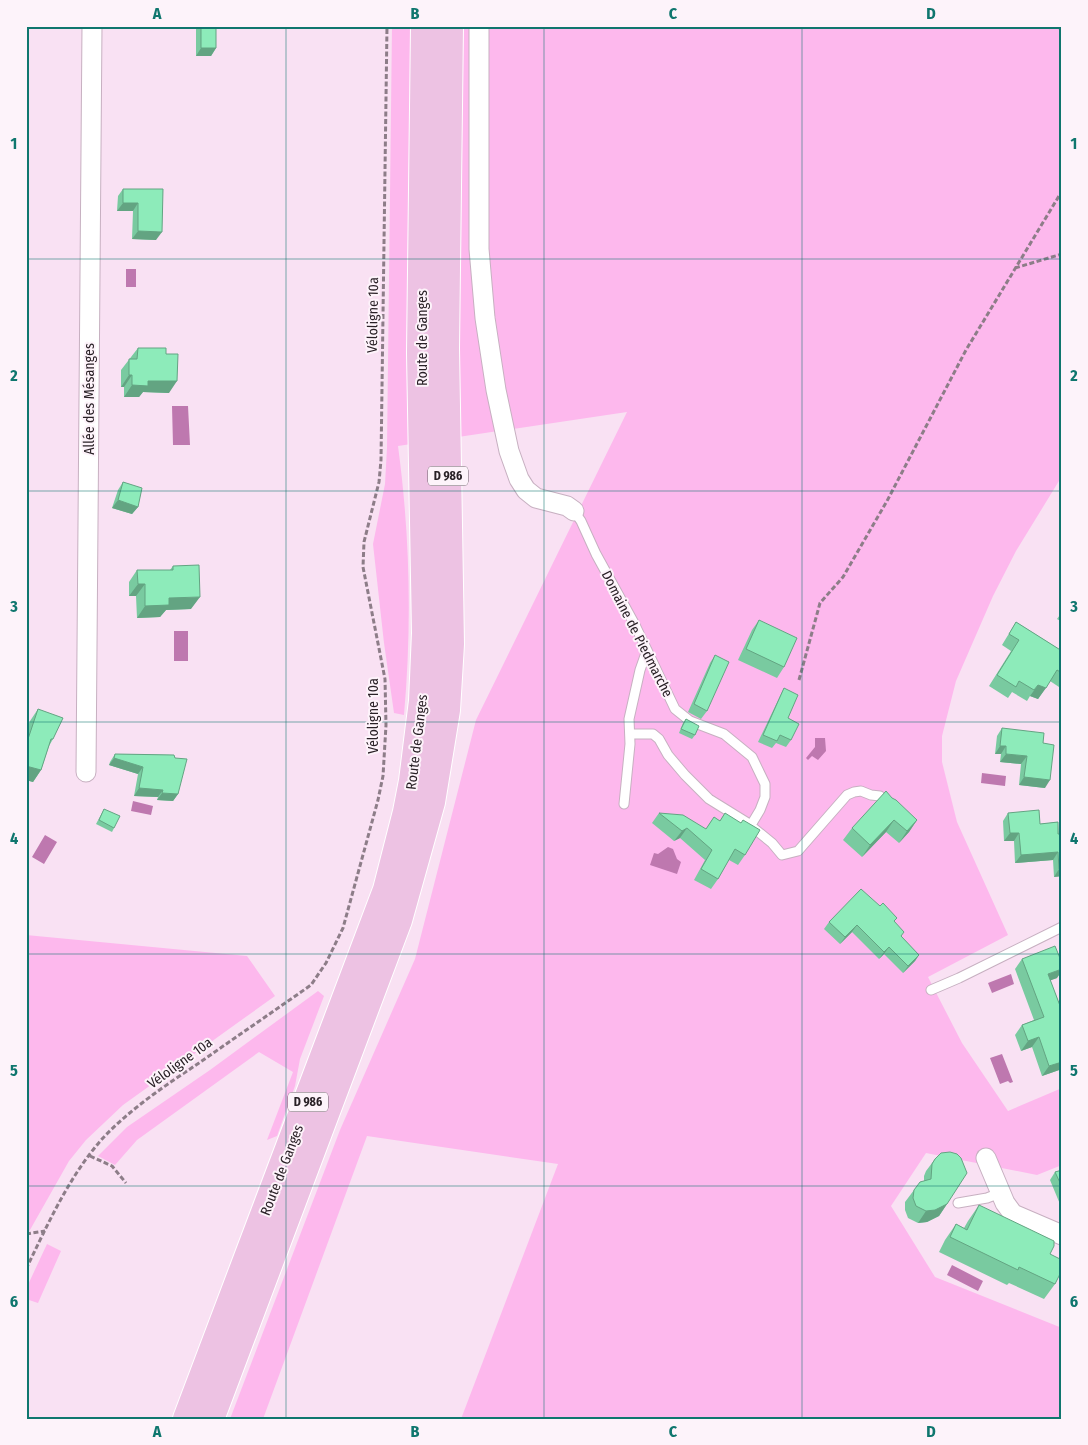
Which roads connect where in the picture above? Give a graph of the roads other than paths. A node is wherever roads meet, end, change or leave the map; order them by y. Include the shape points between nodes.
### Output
1 (92, 26) edge
2 (425, 26) edge
3 (449, 26) edge
4 (479, 26) edge
5 (574, 511) joint
6 (647, 650) junction
7 (630, 734) junction
8 (86, 772) dead end
9 (624, 804) dead end
10 (888, 806) edge
11 (751, 825) junction
12 (1062, 927) edge
13 (931, 990) dead end
14 (986, 1158) dead end
15 (1000, 1193) junction
16 (958, 1203) edge
17 (1062, 1235) edge
18 (187, 1419) edge
19 (210, 1419) edge

1 - 8 street, Allée des Mésanges
2 - 18 main road, Route de Ganges / D 986 via 421,353 426,633 423,701 413,781 387,890
3 - 19 main road, Route de Ganges / D 986 via 445,348 450,644 446,710 432,802 398,920
4 - 5 street via 479,249 496,390 509,451 526,490 536,498
5 - 6 lane, Domaine de Piedmarche
6 - 7 lane via 629,719
6 - 11 lane, Domaine de Piedmarche via 675,708 690,721 724,734 752,758 765,784 765,797
7 - 9 lane
7 - 11 lane via 653,734 709,800
10 - 11 lane via 880,796 854,792 842,800 798,851 782,855
12 - 13 lane
14 - 15 street
15 - 16 lane
15 - 17 street via 1013,1214

